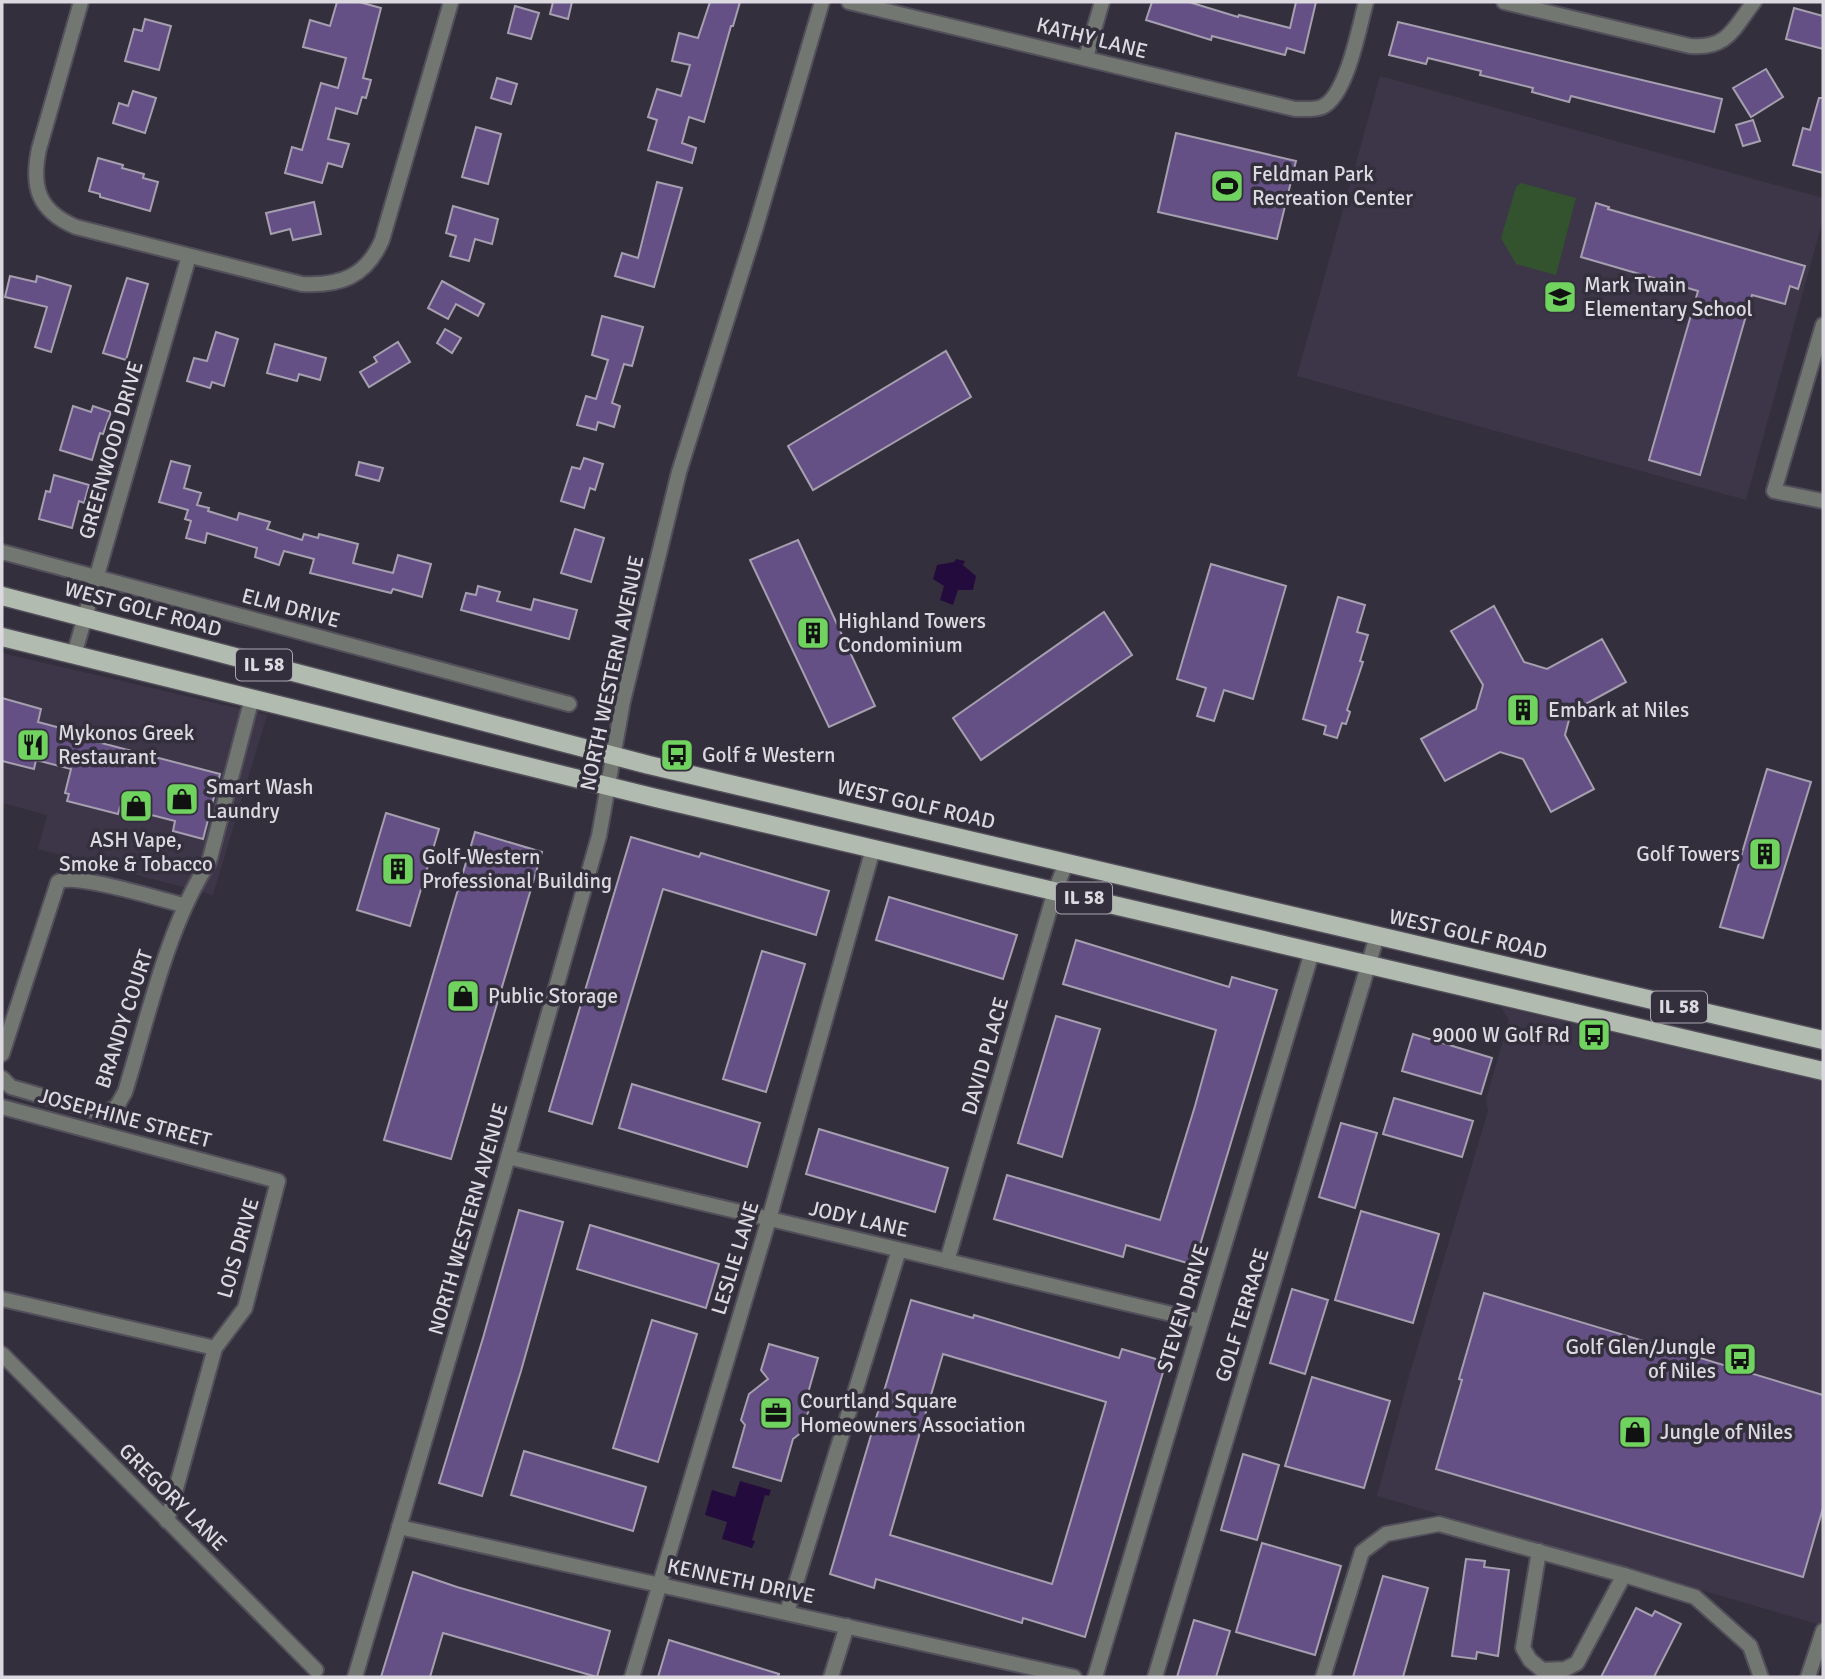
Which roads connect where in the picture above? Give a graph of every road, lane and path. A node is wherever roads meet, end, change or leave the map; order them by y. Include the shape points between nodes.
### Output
1 (81, 2) edge
2 (451, 2) edge
3 (822, 2) edge
4 (849, 2) edge
5 (1102, 2) edge
6 (1366, 2) edge
7 (1504, 2) edge
8 (1571, 2) edge
9 (1754, 2) edge
10 (1567, 17) junction
11 (1086, 57) junction
12 (189, 256) junction
13 (1823, 325) edge
14 (1823, 501) edge
15 (2, 552) edge
16 (96, 577) junction
17 (2, 596) edge
18 (85, 618) junction
19 (2, 637) edge
20 (74, 655) junction
21 (252, 698) junction
22 (569, 704) dead end
23 (613, 757) junction
24 (608, 787) junction
25 (873, 849) junction
26 (1066, 863) junction
27 (1055, 891) junction
28 (184, 905) junction
29 (1377, 936) junction
30 (1312, 951) junction
31 (1368, 965) junction
32 (1823, 1040) edge
33 (2, 1054) edge
34 (1823, 1071) edge
35 (2, 1078) edge
36 (2, 1107) edge
37 (508, 1157) junction
38 (278, 1181) joint
39 (769, 1219) junction
40 (899, 1250) junction
41 (947, 1261) junction
42 (2, 1299) edge
43 (1201, 1321) junction
44 (215, 1348) junction
45 (2, 1354) edge
46 (167, 1521) junction
47 (399, 1527) junction
48 (1539, 1551) junction
49 (1624, 1575) junction
50 (659, 1584) junction
51 (787, 1612) junction
52 (846, 1626) junction
53 (1823, 1631) edge
54 (316, 1670) dead end
55 (355, 1677) edge
56 (632, 1677) edge
57 (831, 1677) edge
58 (1074, 1677) edge
59 (1095, 1677) edge
60 (1155, 1677) edge
61 (1323, 1677) edge
62 (1760, 1677) edge
63 (1808, 1677) edge

1 - 12 street via 38,149 35,169 40,196 48,210 76,227
2 - 12 street via 382,240 359,272 324,285 302,284
3 - 23 street, NORTH WESTERN AVENUE via 679,472
4 - 11 street, KATHY LANE
5 - 11 street
6 - 11 street, KATHY LANE via 1343,82 1324,106 1311,109 1295,109
7 - 10 street
8 - 10 street
9 - 10 street via 1730,34 1709,47
12 - 16 street, GREENWOOD DRIVE
13 - 14 street via 1774,491
15 - 16 street, ELM DRIVE
16 - 18 street, GREENWOOD DRIVE
16 - 22 street, ELM DRIVE
17 - 18 main road, WEST GOLF ROAD / IL 58
18 - 20 street, GREENWOOD DRIVE
18 - 23 main road, WEST GOLF ROAD / IL 58
19 - 20 main road, IL 58
20 - 21 main road, IL 58
21 - 24 main road, IL 58
21 - 28 street, BRANDY COURT via 208,862
23 - 24 street, NORTH WESTERN AVENUE
23 - 26 main road, WEST GOLF ROAD / IL 58
24 - 25 main road, IL 58
24 - 37 street, NORTH WESTERN AVENUE via 601,829
25 - 27 main road, IL 58
25 - 39 street, LESLIE LANE
26 - 27 street, DAVID PLACE
26 - 29 main road, WEST GOLF ROAD / IL 58
27 - 30 main road, IL 58
27 - 41 street, DAVID PLACE
28 - 33 street via 93,882 65,878 58,882
28 - 35 street, BRANDY COURT via 117,1106 104,1114 11,1087
29 - 31 street, GOLF TERRACE
29 - 32 main road, WEST GOLF ROAD / IL 58
30 - 31 main road, IL 58
30 - 43 street, STEVEN DRIVE
31 - 34 main road, IL 58
31 - 60 street, GOLF TERRACE
36 - 38 street, JOSEPHINE STREET
37 - 39 street, JODY LANE
37 - 47 street, NORTH WESTERN AVENUE
38 - 44 street, LOIS DRIVE via 245,1308
39 - 40 street, JODY LANE
39 - 50 street, LESLIE LANE
40 - 41 street, JODY LANE
40 - 51 street
41 - 43 street, JODY LANE
42 - 44 street
43 - 59 street, STEVEN DRIVE
44 - 46 street, LOIS DRIVE
45 - 46 street, GREGORY LANE
46 - 54 street, GREGORY LANE
47 - 50 street, KENNETH DRIVE
47 - 55 street, NORTH WESTERN AVENUE
48 - 49 street
48 - 49 street via 1523,1648 1542,1670 1577,1663
48 - 61 street via 1439,1524 1386,1534 1362,1552
49 - 62 street via 1695,1597 1750,1646
50 - 51 street, KENNETH DRIVE
50 - 56 street, LESLIE LANE
51 - 52 street, KENNETH DRIVE
52 - 57 street
52 - 58 street, KENNETH DRIVE
53 - 63 street

